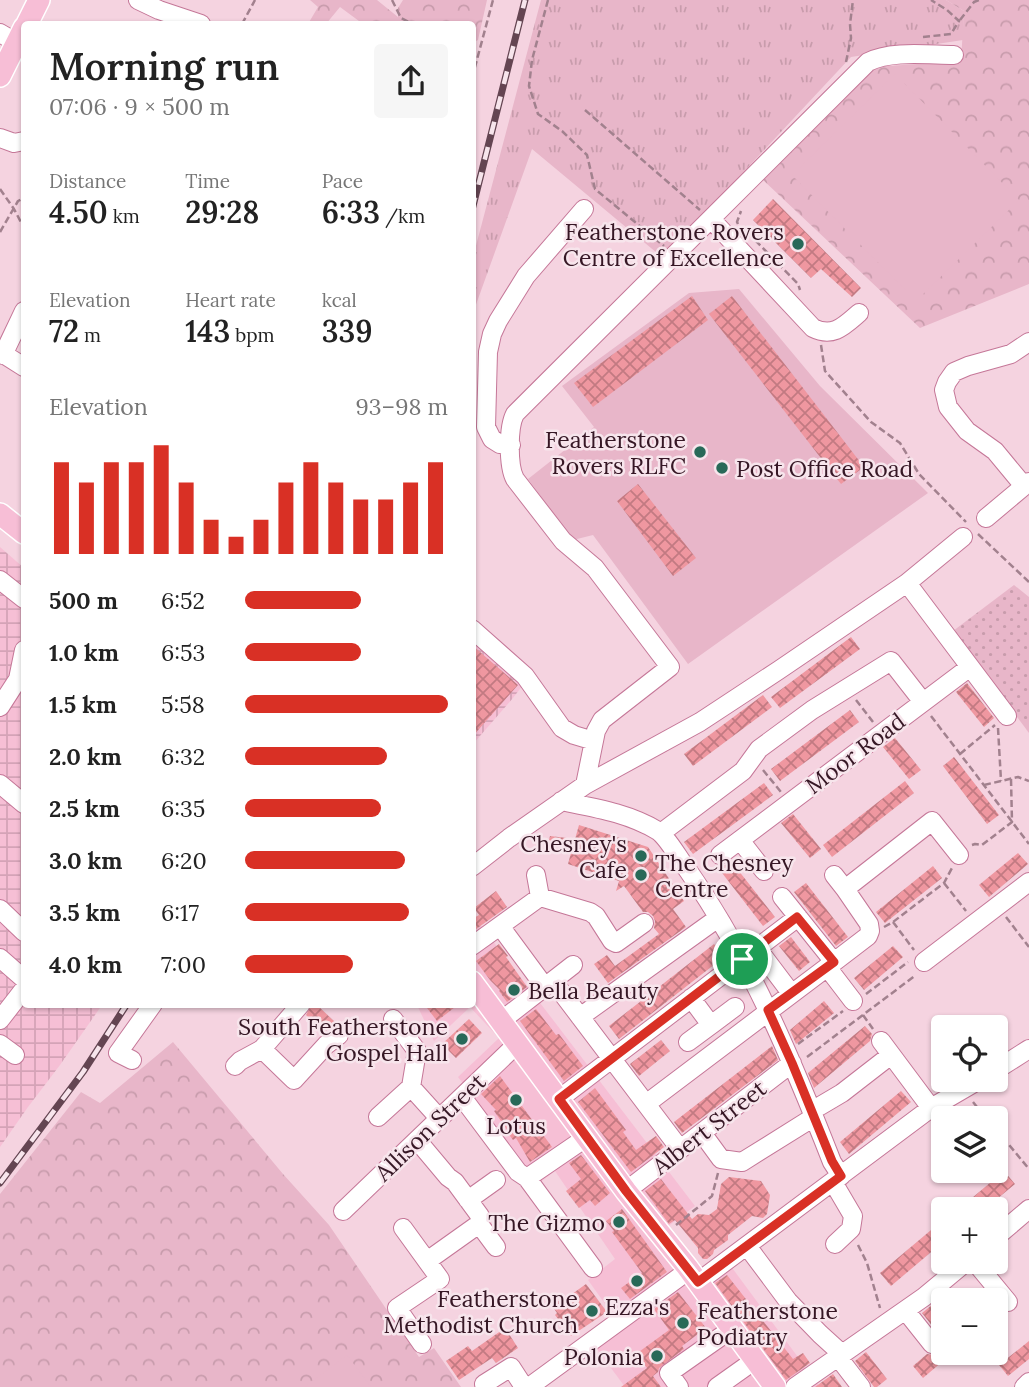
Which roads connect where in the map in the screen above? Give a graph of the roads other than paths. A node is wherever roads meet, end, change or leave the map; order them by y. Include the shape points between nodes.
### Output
1 (39, 0) edge
2 (138, 0) edge
3 (25, 21) edge
4 (192, 21) edge
5 (17, 32) edge
6 (954, 55) dead end
7 (0, 76) edge
8 (0, 138) edge
9 (21, 142) edge
10 (584, 209) dead end
11 (711, 219) junction
12 (859, 313) dead end
13 (21, 317) edge
14 (1029, 342) edge
15 (2, 354) edge
16 (21, 365) edge
17 (511, 445) junction
18 (1027, 484) edge
19 (0, 514) edge
20 (21, 531) edge
21 (0, 580) edge
22 (907, 583) junction
23 (21, 597) edge
24 (476, 633) edge
25 (970, 667) junction
26 (21, 681) edge
27 (922, 703) junction
28 (0, 707) edge
29 (1007, 716) dead end
30 (594, 741) junction
31 (0, 784) edge
32 (585, 785) junction
33 (561, 801) junction
34 (21, 802) edge
35 (661, 833) junction
36 (740, 840) junction
37 (720, 855) dead end
38 (959, 855) road end
39 (476, 864) edge
40 (764, 871) dead end
41 (536, 875) dead end
42 (834, 875) dead end
43 (1029, 882) edge
44 (845, 890) junction
45 (540, 897) junction
46 (782, 897) dead end
47 (0, 909) edge
48 (797, 917) junction
49 (718, 918) junction
50 (644, 923) dead end
51 (500, 926) junction
52 (21, 929) edge
53 (476, 943) edge
54 (749, 953) junction
55 (0, 958) edge
56 (921, 958) road end
57 (573, 965) dead end
58 (831, 965) junction
59 (21, 976) edge
60 (549, 984) junction
61 (476, 987) edge
62 (21, 993) edge
63 (791, 993) junction
64 (691, 998) junction
65 (853, 1000) road end
66 (735, 1007) dead end
67 (150, 1008) edge
68 (298, 1008) edge
69 (768, 1010) junction
70 (580, 1017) junction
71 (393, 1019) dead end
72 (0, 1020) edge
73 (501, 1021) junction
74 (711, 1025) junction
75 (339, 1035) dead end
76 (688, 1042) dead end
77 (518, 1043) junction
78 (0, 1044) edge
79 (262, 1049) junction
80 (1029, 1049) edge
81 (15, 1055) dead end
82 (612, 1059) junction
83 (132, 1060) dead end
84 (1008, 1062) edge
85 (792, 1063) junction
86 (235, 1066) dead end
87 (411, 1087) junction
88 (959, 1092) edge
89 (462, 1097) junction
90 (559, 1099) junction
91 (646, 1104) junction
92 (935, 1106) edge
93 (931, 1108) joint
94 (817, 1112) junction
95 (378, 1117) dead end
96 (439, 1118) junction
97 (702, 1133) junction
98 (587, 1137) junction
99 (417, 1140) junction
100 (680, 1149) junction
101 (527, 1178) junction
102 (837, 1179) junction
103 (496, 1180) dead end
104 (626, 1191) junction
105 (468, 1200) junction
106 (1029, 1209) edge
107 (343, 1211) dead end
108 (479, 1224) junction
109 (1008, 1227) edge
110 (403, 1228) dead end
111 (835, 1244) dead end
112 (747, 1246) junction
113 (496, 1247) dead end
114 (425, 1257) junction
115 (593, 1268) dead end
116 (952, 1274) edge
117 (985, 1274) edge
118 (693, 1276) junction
119 (1009, 1302) dead end
120 (905, 1311) junction
121 (733, 1328) junction
122 (931, 1343) edge
123 (422, 1344) dead end
124 (840, 1356) junction
125 (755, 1360) junction
126 (1029, 1382) edge
127 (484, 1384) dead end
128 (527, 1387) edge
129 (679, 1387) edge
130 (717, 1387) edge
131 (775, 1387) edge
132 (795, 1387) edge
133 (861, 1387) edge
134 (1024, 1387) edge

1 - 3 main road
2 - 4 street
5 - 7 main road
6 - 11 street via 896,55 868,62
8 - 9 street
10 - 17 street via 526,276 492,334 486,427 492,439
11 - 12 street via 813,328 830,332
11 - 17 street via 515,414
13 - 15 street
14 - 18 street via 1011,354 954,372 944,390 948,407 967,431
15 - 16 street
17 - 30 street via 515,479 563,541 595,568 670,667 602,720
18 - 22 street
19 - 20 main road
21 - 23 street
22 - 25 street
22 - 32 street via 700,722
24 - 30 street via 525,676 562,728
25 - 27 street, Moor Road
25 - 29 street
26 - 28 street
27 - 35 street via 891,661 759,748 743,771
27 - 36 street, Moor Road
30 - 32 street
31 - 34 street
32 - 33 street
33 - 35 street via 623,814
33 - 39 street
35 - 49 street
36 - 37 street, Moor Road
36 - 40 street
38 - 44 street via 932,821
41 - 45 street
42 - 44 street
43 - 56 street
44 - 58 street via 870,927 867,936
45 - 50 street via 590,912 615,943
45 - 51 street
46 - 48 street
47 - 52 street
48 - 54 street
48 - 58 street
49 - 54 street
49 - 70 street
51 - 53 street
51 - 60 street
54 - 63 street
54 - 64 street
54 - 69 street
55 - 59 street
57 - 60 street
58 - 63 street
58 - 65 street
60 - 70 street
60 - 73 street
61 - 73 main road
62 - 72 street
63 - 69 street
64 - 74 street
64 - 82 street
66 - 74 street
67 - 83 street via 118,1052
68 - 79 street
69 - 85 street
69 - 91 street
70 - 82 street
71 - 87 street via 418,1051
73 - 77 main road
74 - 76 street
75 - 79 street via 294,1080
77 - 89 street, Allison Street
77 - 90 main road
78 - 81 street
79 - 86 street
80 - 84 street
82 - 90 street
82 - 91 street
85 - 94 street
85 - 97 street, Albert Street
87 - 95 street
87 - 96 street
88 - 92 street
89 - 96 street, Allison Street
89 - 101 street
90 - 98 main road
91 - 100 street
93 - 94 street via 886,1048
93 - 102 street
94 - 97 street via 742,1162 721,1159
94 - 102 street
96 - 99 street, Allison Street
97 - 100 street, Albert Street
98 - 101 street
98 - 104 main road
99 - 105 street
99 - 107 street, Allison Street
100 - 104 street, Albert Street
101 - 115 street
102 - 111 street via 853,1216 851,1229
102 - 112 street
103 - 105 street
104 - 118 main road
105 - 108 street via 480,1216
106 - 109 street
108 - 113 street
108 - 114 street
110 - 114 street
112 - 118 street
112 - 124 street via 788,1301
114 - 123 street via 439,1279 397,1308
116 - 120 street
117 - 119 street
118 - 121 main road
118 - 128 street
120 - 122 street
120 - 124 street
121 - 125 main road
121 - 129 street via 669,1373
124 - 132 street
124 - 133 street
125 - 130 street
125 - 131 main road
126 - 134 street
127 - 128 street via 511,1367

